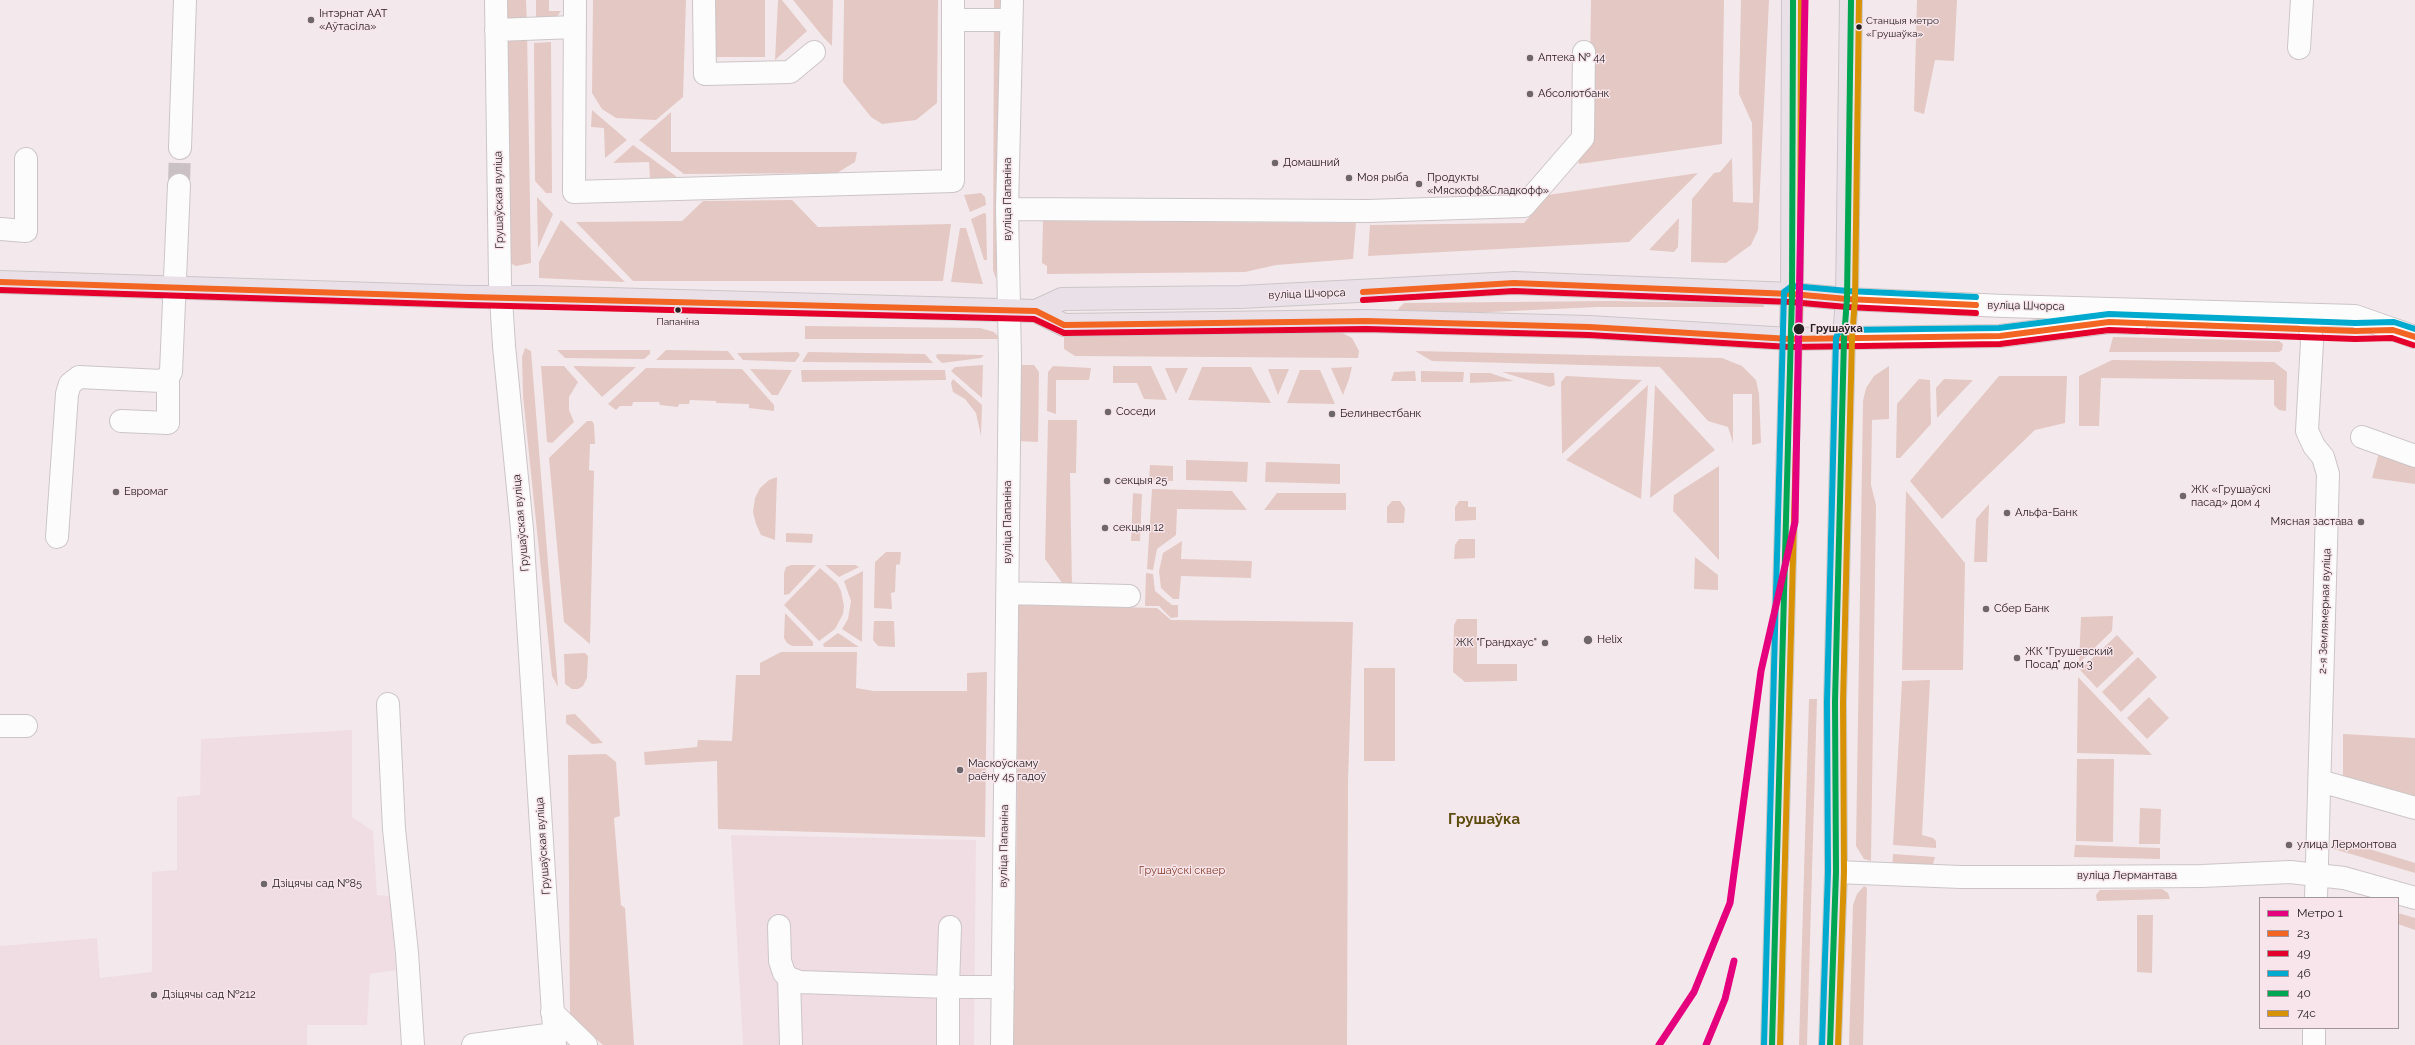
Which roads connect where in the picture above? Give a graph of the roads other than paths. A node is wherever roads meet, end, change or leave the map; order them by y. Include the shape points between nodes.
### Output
1 (185, 0) edge
2 (496, 0) edge
3 (575, 0) edge
4 (704, 0) edge
5 (1794, 0) edge
6 (1851, 0) edge
7 (2302, 0) edge
8 (953, 10) edge
9 (1011, 10) edge
10 (575, 27) junction
11 (496, 30) junction
12 (2299, 48) dead end
13 (814, 52) dead end
14 (1584, 52) dead end
15 (180, 148) tunnel mouth
16 (26, 159) dead end
17 (179, 185) tunnel mouth
18 (1007, 209) junction
19 (0, 229) edge
20 (0, 282) edge
21 (176, 287) junction
22 (1792, 294) junction
23 (501, 297) junction
24 (1847, 299) junction
25 (1009, 310) junction
26 (1036, 311) junction
27 (2310, 329) junction
28 (2393, 330) junction
29 (2415, 337) edge
30 (1844, 338) junction
31 (1790, 339) junction
32 (168, 377) junction
33 (121, 421) dead end
34 (2362, 437) dead end
35 (2415, 456) edge
36 (57, 536) dead end
37 (1008, 593) junction
38 (1129, 596) dead end
39 (388, 704) dead end
40 (0, 726) edge
41 (26, 726) dead end
42 (2320, 781) junction
43 (2415, 808) edge
44 (1836, 872) junction
45 (2317, 874) junction
46 (2316, 897) edge
47 (2415, 898) edge
48 (779, 926) dead end
49 (950, 926) dead end
50 (789, 978) junction
51 (948, 987) junction
52 (1003, 987) junction
53 (552, 1012) junction
54 (2314, 1029) edge
55 (554, 1039) edge
56 (413, 1045) edge
57 (472, 1045) edge
58 (586, 1045) edge
59 (791, 1045) edge
60 (948, 1045) edge
61 (1002, 1045) edge
62 (1772, 1045) edge
63 (1830, 1045) edge
64 (2314, 1045) edge

1 - 15 street
2 - 11 street, Грушаўская вуліца
3 - 10 street
4 - 13 street via 705,74 790,72
5 - 22 main road
6 - 24 main road
7 - 12 street
8 - 9 street
8 - 10 street via 953,181 574,192
9 - 18 street, вуліца Папаніна
10 - 11 street
11 - 23 street, Грушаўская вуліца
14 - 18 street via 1583,138 1524,206 1368,211
16 - 19 street via 26,231
17 - 21 street
18 - 25 street, вуліца Папаніна
20 - 21 main road, вуліца Шчорса
21 - 23 main road, вуліца Шчорса
21 - 32 street via 171,372
22 - 24 main road, вуліца Шчорса
22 - 26 main road, вуліца Шчорса via 1514,283 1241,297 1062,299
22 - 31 main road
23 - 25 main road, вуліца Шчорса
23 - 53 street, Грушаўская вуліца via 522,529
24 - 28 street, вуліца Шчорса via 2355,316
24 - 30 main road
25 - 26 main road, вуліца Шчорса
25 - 37 street, вуліца Папаніна
26 - 31 main road, вуліца Шчорса via 1064,325 1366,321 1589,327
27 - 28 street, вуліца Шчорса
27 - 30 street, вуліца Шчорса via 2109,322 2000,336
27 - 42 street, 2-я Землямерная вуліца via 2308,431 2314,446 2323,457 2328,474
28 - 29 street, вуліца Шчорса
30 - 31 main road, вуліца Шчорса
30 - 44 main road via 1835,702
31 - 62 main road
32 - 33 street via 168,423
32 - 36 street via 161,381 80,378 70,384 67,394
34 - 35 street
37 - 38 street
37 - 52 street, вуліца Папаніна
39 - 56 street via 394,830 407,953
40 - 41 street
42 - 43 street
42 - 45 street, 2-я Землямерная вуліца
44 - 45 street, вуліца Лермантава via 2048,877 2202,876 2272,872
44 - 63 main road
45 - 46 street, 2-я Землямерная вуліца
45 - 47 street, вуліца Лермантава via 2344,878
48 - 50 street via 780,961 784,973
49 - 51 street
50 - 51 street via 800,982
50 - 59 street
51 - 52 street
51 - 60 street
52 - 61 street, вуліца Папаніна
53 - 55 street, Грушаўская вуліца
53 - 58 street
54 - 64 street
55 - 57 street

